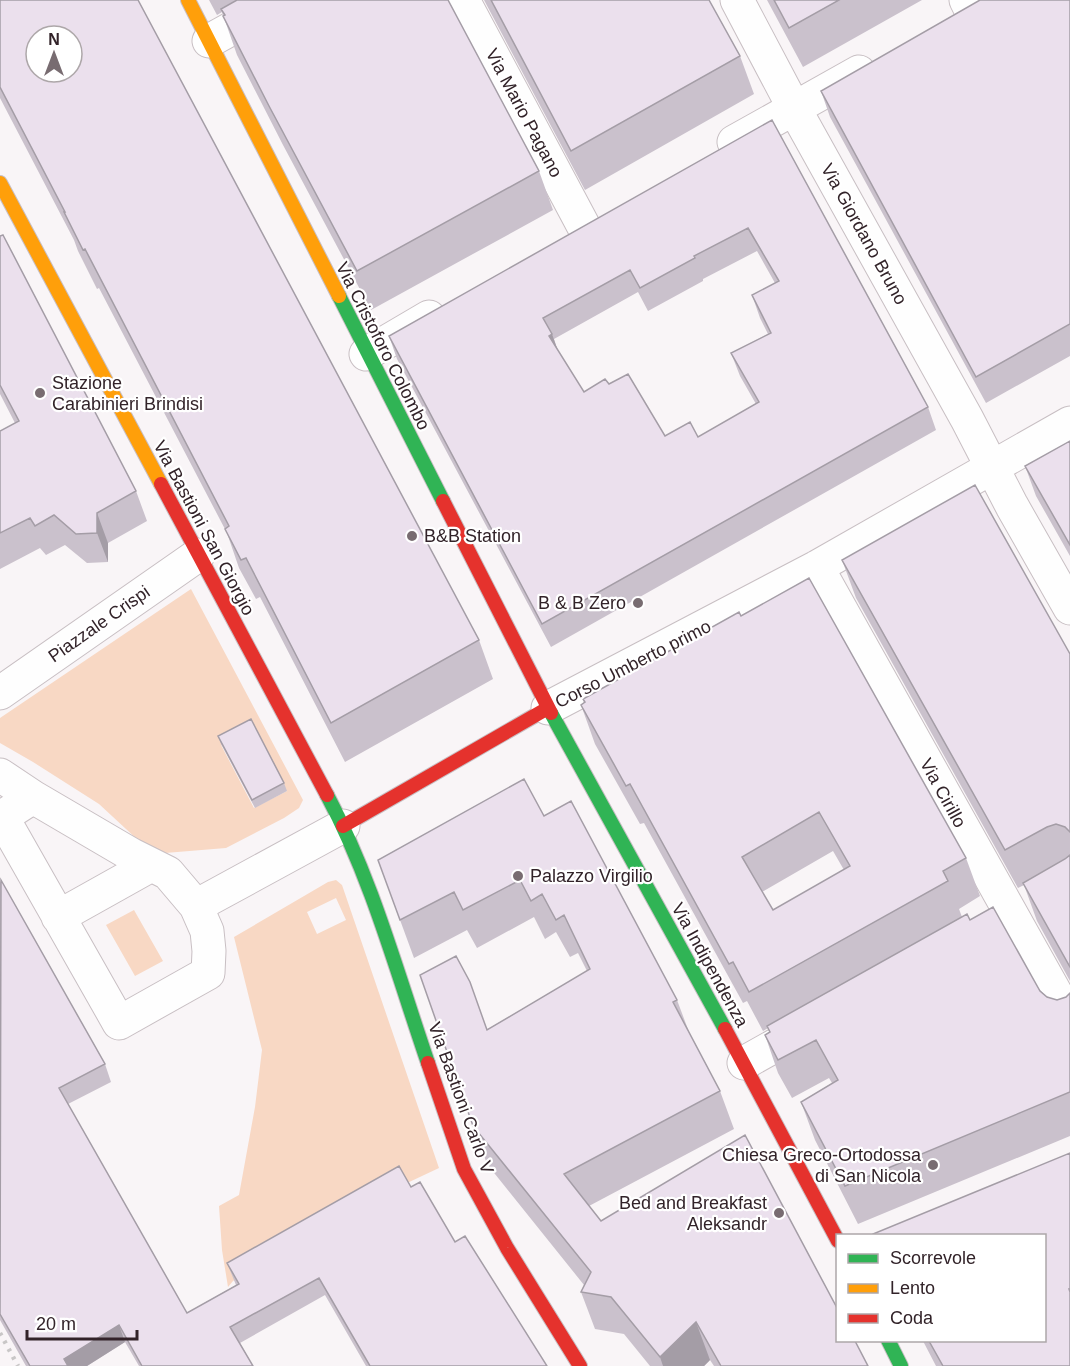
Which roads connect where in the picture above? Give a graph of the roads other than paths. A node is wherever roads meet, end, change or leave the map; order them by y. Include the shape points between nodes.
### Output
1 (188, 0) edge
2 (283, 0) edge
3 (463, 0) edge
4 (737, 0) edge
5 (209, 41) junction
6 (887, 57) edge
7 (794, 108) junction
8 (707, 157) edge
9 (0, 183) edge
10 (554, 244) edge
11 (453, 303) edge
12 (366, 354) junction
13 (1070, 423) edge
14 (992, 467) junction
15 (198, 555) junction
16 (817, 567) junction
17 (1070, 608) edge
18 (0, 693) edge
19 (548, 708) junction
20 (0, 775) edge
21 (33, 797) junction
22 (343, 826) junction
23 (152, 865) junction
24 (1040, 897) edge
25 (196, 906) junction
26 (58, 917) junction
27 (998, 921) junction
28 (838, 1010) edge
29 (1070, 1019) edge
30 (744, 1063) junction
31 (836, 1239) edge
32 (889, 1342) edge
33 (580, 1366) edge
34 (901, 1366) edge

1 - 5 street, Via Cristoforo Colombo
2 - 5 street
3 - 10 street, Via Mario Pagano via 594,221
4 - 7 street, Via Giordano Bruno
5 - 12 street, Via Cristoforo Colombo
6 - 7 street
7 - 8 street
7 - 14 street, Via Giordano Bruno
9 - 15 street, Via Bastioni San Giorgio
11 - 12 street
12 - 19 street, Via Cristoforo Colombo
13 - 14 street, Corso Umberto primo
14 - 16 street, Corso Umberto primo
14 - 17 street, Via Giordano Bruno
15 - 18 street, Piazzale Crispi
15 - 22 street, Via Bastioni San Giorgio
16 - 19 street, Corso Umberto primo
16 - 27 street, Via Cirillo
19 - 22 street, Corso Umberto primo
19 - 30 street, Via Indipendenza
20 - 21 street
21 - 23 street
21 - 26 street via 2,817
22 - 25 street, Corso Umberto primo
22 - 33 street, Via Bastioni Carlo V via 363,872 464,1169 507,1248
23 - 25 street via 168,873
23 - 26 street
24 - 27 street
25 - 26 street via 207,931 208,973 119,1023
27 - 29 street, Via Cirillo
28 - 30 street
30 - 31 street, Via Indipendenza
32 - 34 street

